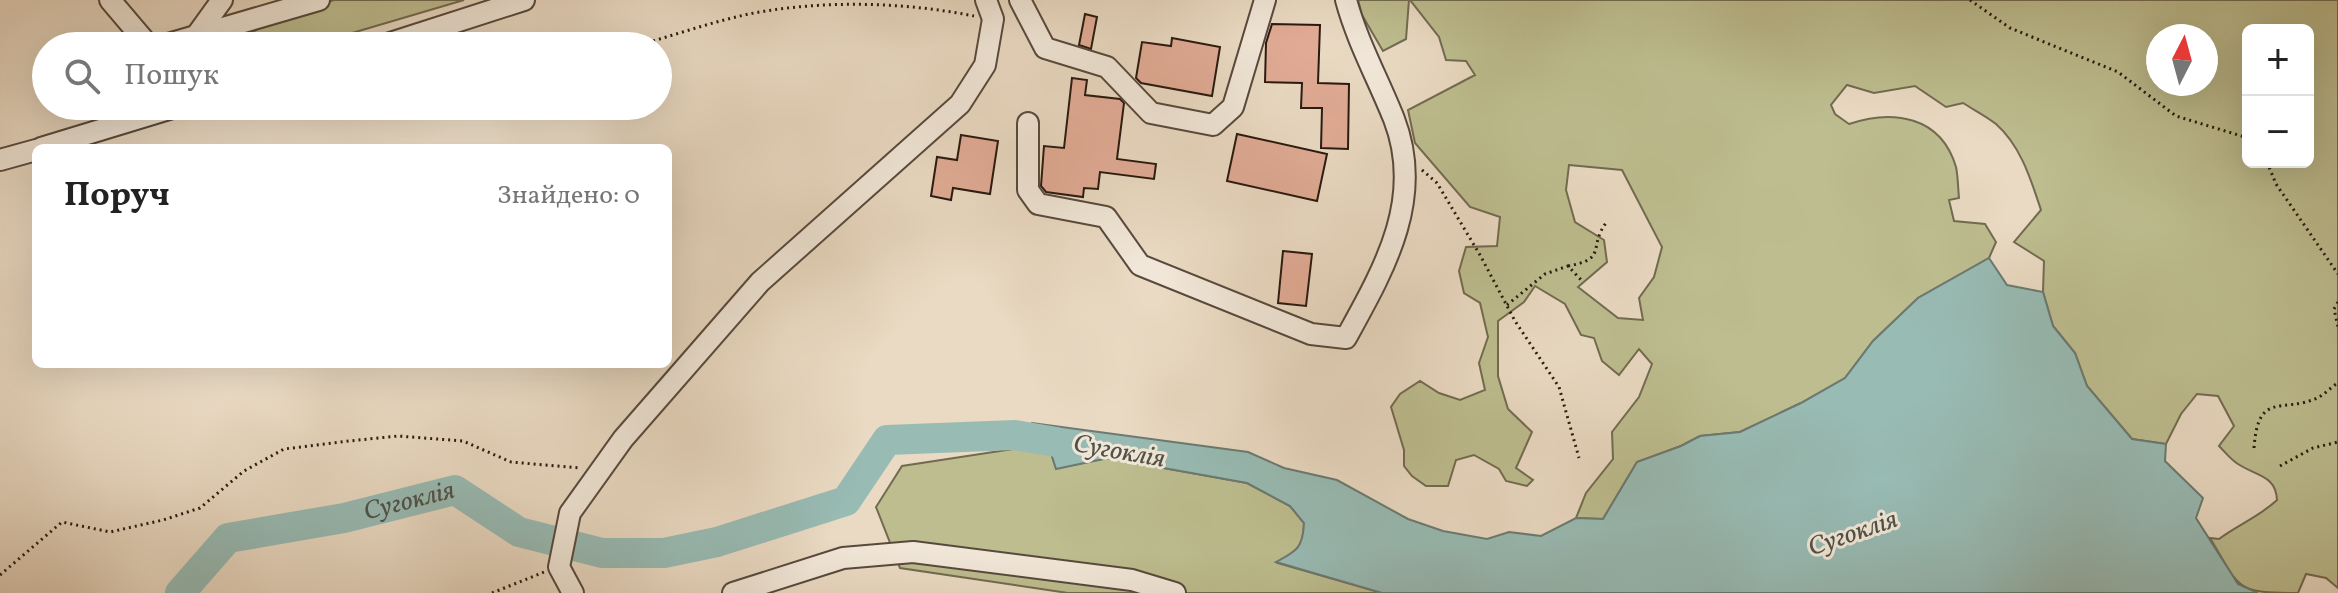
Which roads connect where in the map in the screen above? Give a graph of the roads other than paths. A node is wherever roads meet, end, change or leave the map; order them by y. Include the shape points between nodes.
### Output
1 (110, 0) edge
2 (222, 0) edge
3 (319, 0) edge
4 (524, 0) edge
5 (1020, 0) edge
6 (1265, 0) edge
7 (1346, 0) edge
8 (990, 10) edge
9 (137, 32) edge
10 (199, 32) edge
11 (210, 32) edge
12 (425, 32) edge
13 (133, 120) edge
14 (1028, 123) dead end
15 (54, 144) edge
16 (32, 151) edge
17 (0, 160) edge
18 (739, 592) edge
19 (573, 593) edge
20 (1175, 593) edge

1 - 9 lane
2 - 10 lane
3 - 11 lane
4 - 12 lane
5 - 6 lane via 1045,48 1107,67 1151,113 1213,125 1233,107
7 - 14 lane via 1395,123 1407,168 1399,229 1346,338 1311,334 1140,265 1106,217 1038,204 1028,190
8 - 19 lane via 985,65 960,104 760,282 599,472 570,513 560,563
13 - 15 lane
16 - 17 lane
18 - 20 lane via 843,558 913,552 1132,580

